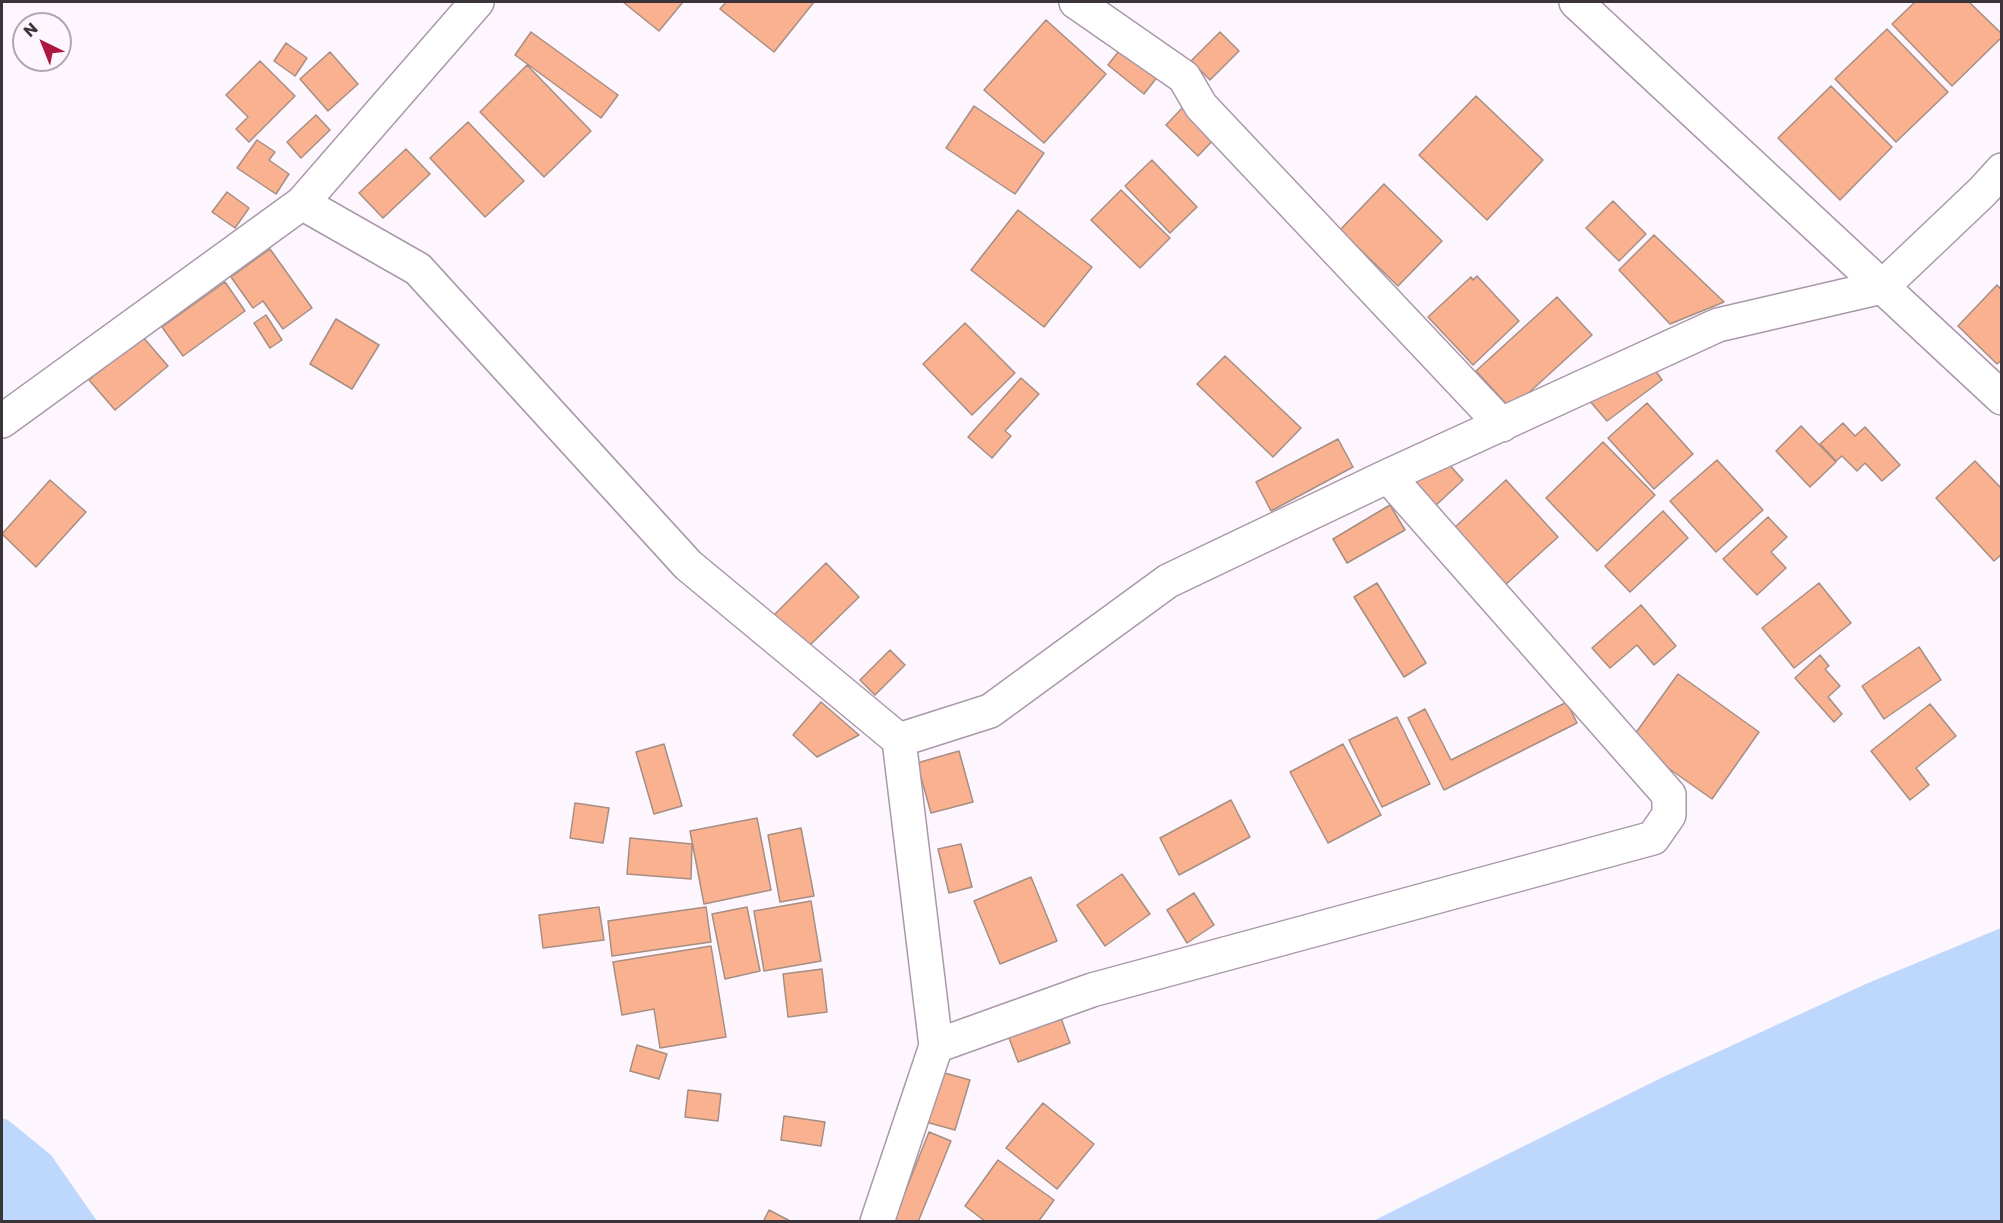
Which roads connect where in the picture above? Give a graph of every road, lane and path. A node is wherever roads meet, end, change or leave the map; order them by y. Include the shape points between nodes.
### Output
1 (477, 2) edge
2 (1076, 2) edge
3 (1576, 2) edge
4 (1995, 190) edge
5 (302, 203) junction
6 (1882, 286) junction
7 (2001, 398) edge
8 (2, 421) edge
9 (1502, 425) junction
10 (1388, 476) junction
11 (899, 740) junction
12 (936, 1046) junction
13 (877, 1221) edge

1 - 5 street
2 - 9 street via 1184,77 1201,106
3 - 6 street
4 - 6 street
5 - 8 street
5 - 11 street via 418,269 688,565
6 - 7 street
6 - 9 street via 1718,325
9 - 10 street
10 - 11 street via 1168,581 990,711
10 - 12 street via 1669,795 1669,816 1653,838 1092,990
11 - 12 street
12 - 13 street

